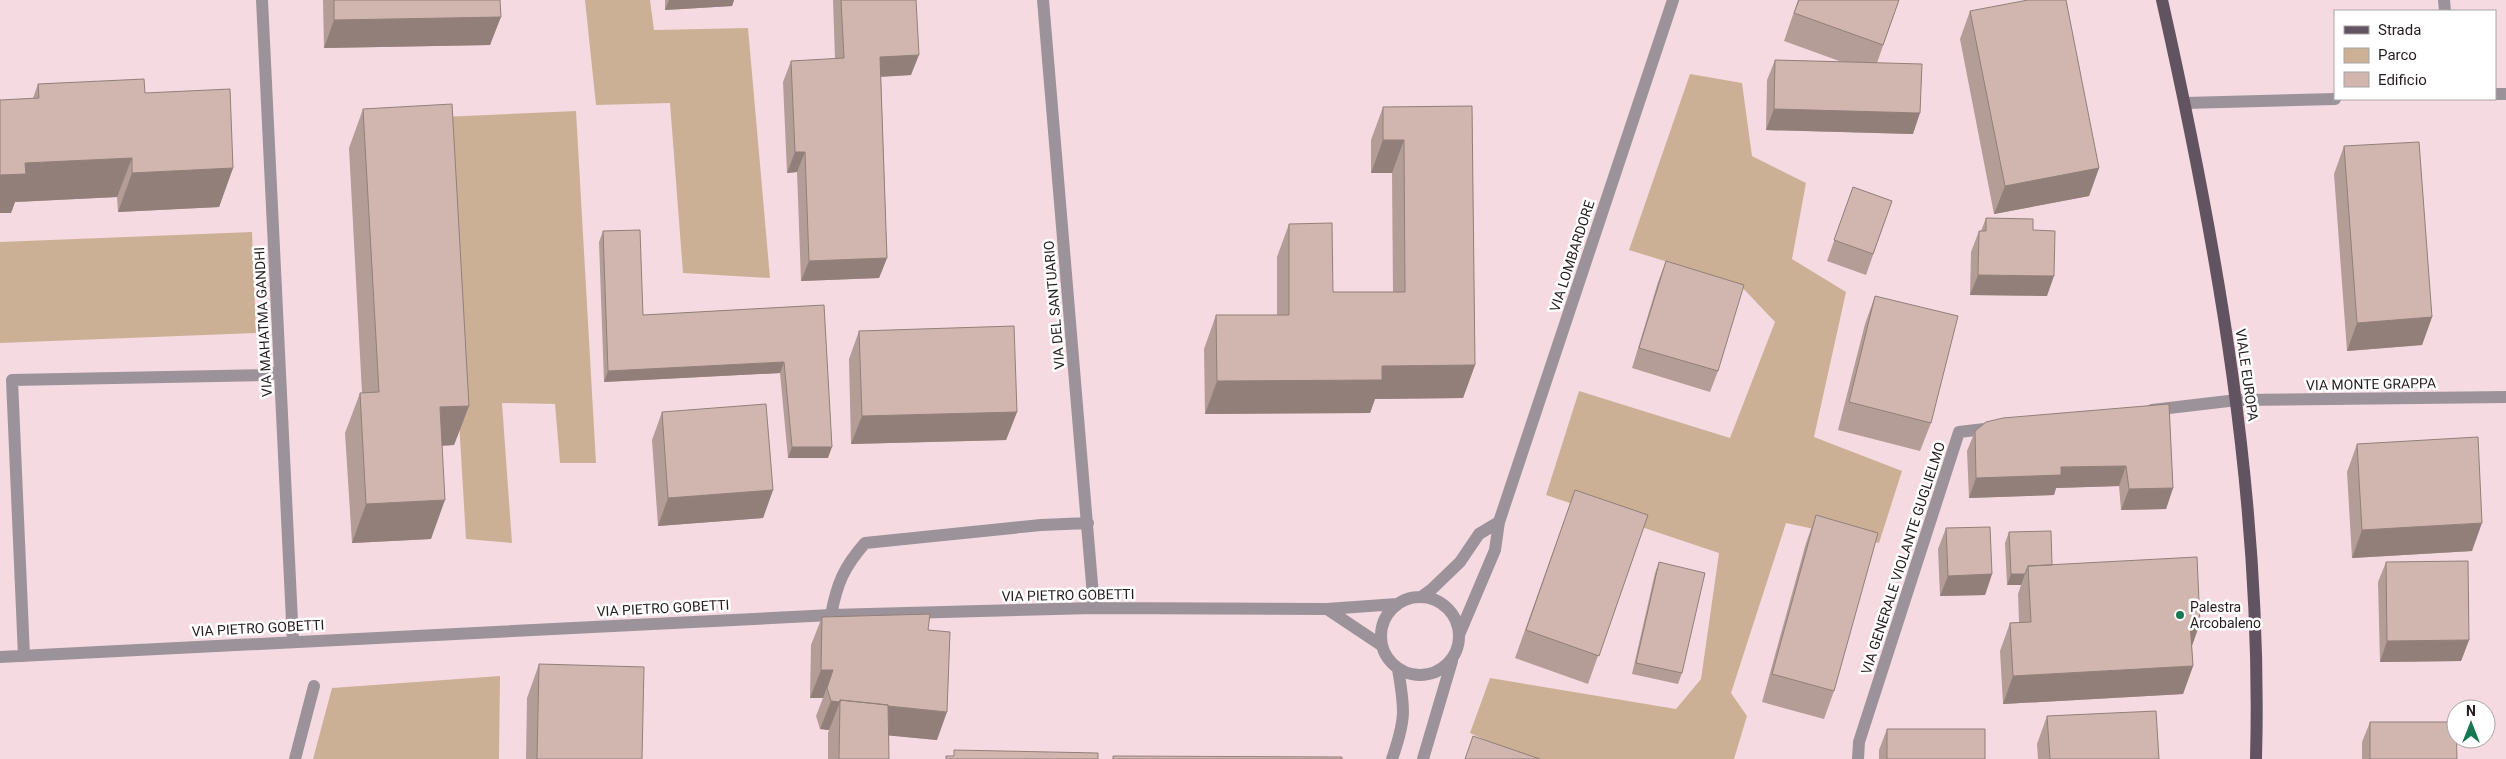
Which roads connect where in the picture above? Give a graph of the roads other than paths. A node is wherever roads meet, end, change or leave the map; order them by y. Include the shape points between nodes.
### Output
1 (262, 0) edge
2 (1043, 0) edge
3 (1673, 0) edge
4 (2162, 0) edge
5 (2334, 98) edge
6 (2185, 103) junction
7 (280, 372) junction
8 (2506, 397) edge
9 (2236, 400) junction
10 (2135, 412) edge
11 (2008, 426) edge
12 (1499, 522) junction
13 (1088, 523) junction
14 (1421, 597) junction
15 (1397, 604) junction
16 (1094, 608) junction
17 (1327, 609) junction
18 (831, 615) junction
19 (1459, 636) junction
20 (293, 642) junction
21 (1381, 644) junction
22 (24, 656) junction
23 (0, 657) edge
24 (1453, 658) junction
25 (1398, 669) junction
26 (314, 686) dead end
27 (295, 759) edge
28 (1392, 759) edge
29 (1423, 759) edge
30 (1858, 759) edge
31 (2256, 759) edge

1 - 7 street, VIA MAHATMA GANDHI
2 - 13 street, VIA DEL SANTUARIO
3 - 12 street, VIA LOMBARDORE
4 - 6 main road, VIALE EUROPA
5 - 6 street
6 - 9 main road, VIALE EUROPA via 2228,338
7 - 20 street, VIA MAHATMA GANDHI
7 - 22 street via 265,375 12,380
8 - 9 street, VIA MONTE GRAPPA
9 - 10 street
9 - 31 main road, VIALE EUROPA via 2255,619
11 - 30 street, VIA GENERALE VIOLANTE GUGLIELMO via 1959,432 1859,742
12 - 14 street via 1479,534 1460,562
12 - 19 street, VIA LOMBARDORE via 1495,550
13 - 16 street, VIA DEL SANTUARIO
13 - 18 street via 865,543 847,564 836,590
14 - 15 street
14 - 19 street via 1436,600 1448,608 1456,621
15 - 17 street, VIA PIETRO GOBETTI
15 - 21 street via 1383,622
16 - 17 street, VIA PIETRO GOBETTI
16 - 18 street, VIA PIETRO GOBETTI
17 - 21 street
18 - 20 street, VIA PIETRO GOBETTI
19 - 24 street
20 - 22 street, VIA PIETRO GOBETTI
21 - 25 street via 1387,658
22 - 23 street, VIA PIETRO GOBETTI
24 - 25 street via 1442,669 1425,675
24 - 29 street
25 - 28 street via 1404,704 1403,726
26 - 27 street

